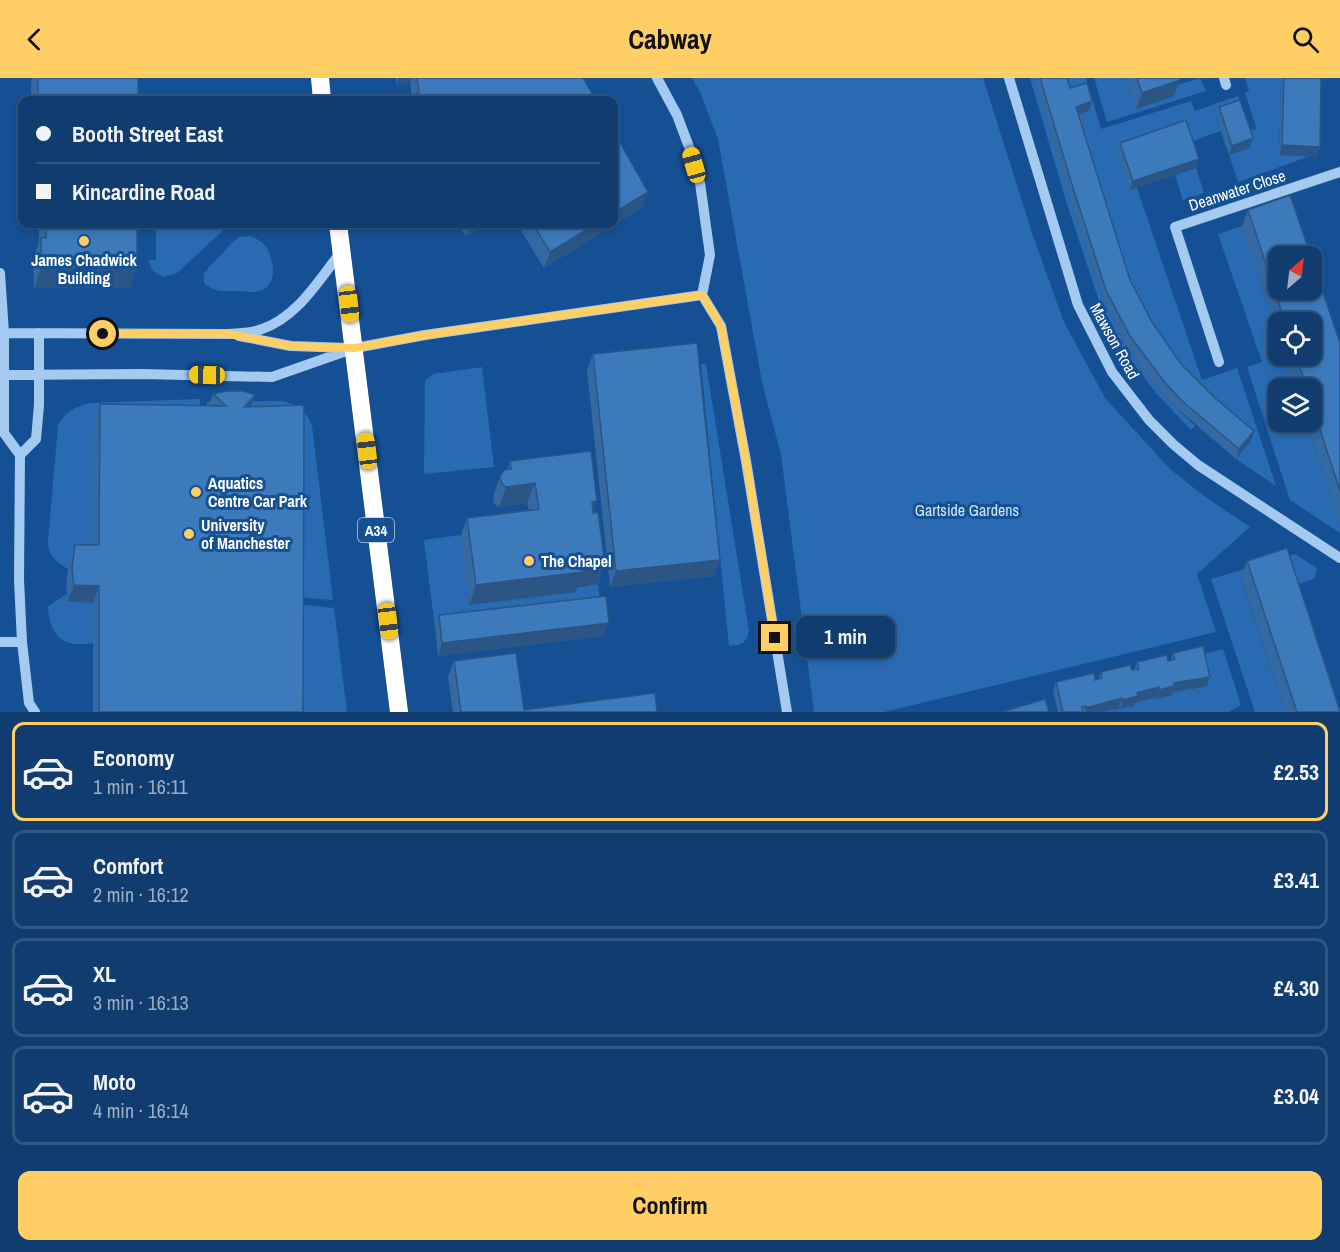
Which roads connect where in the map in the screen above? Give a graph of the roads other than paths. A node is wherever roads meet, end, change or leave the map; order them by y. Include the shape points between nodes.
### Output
1 (320, 78) edge
2 (657, 78) edge
3 (1009, 78) edge
4 (322, 96) edge
5 (1340, 172) edge
6 (339, 228) edge
7 (342, 251) junction
8 (0, 273) edge
9 (702, 295) junction
10 (2, 333) edge
11 (39, 333) junction
12 (229, 334) junction
13 (355, 348) junction
14 (1219, 362) dead end
15 (40, 374) junction
16 (2, 375) edge
17 (20, 454) junction
18 (1340, 558) edge
19 (0, 642) edge
20 (22, 642) junction
21 (32, 708) edge
22 (399, 712) edge
23 (787, 712) edge

1 - 4 highway
2 - 9 street via 676,115 700,183 710,255
3 - 18 street, Mawson Road via 1078,305 1112,372 1149,420 1198,465
5 - 14 street, Deanwater Close via 1175,227
6 - 7 highway, A34
7 - 12 street via 289,315 259,330
7 - 13 highway, A34
8 - 10 street
9 - 13 street
9 - 23 street via 721,326
10 - 11 street
10 - 16 street
11 - 12 street
11 - 15 street
12 - 13 street via 291,346
13 - 15 street via 272,377
13 - 22 highway, A34
15 - 16 street
15 - 17 street via 36,439
16 - 17 street via 4,433
17 - 20 street
19 - 20 street
20 - 21 street

